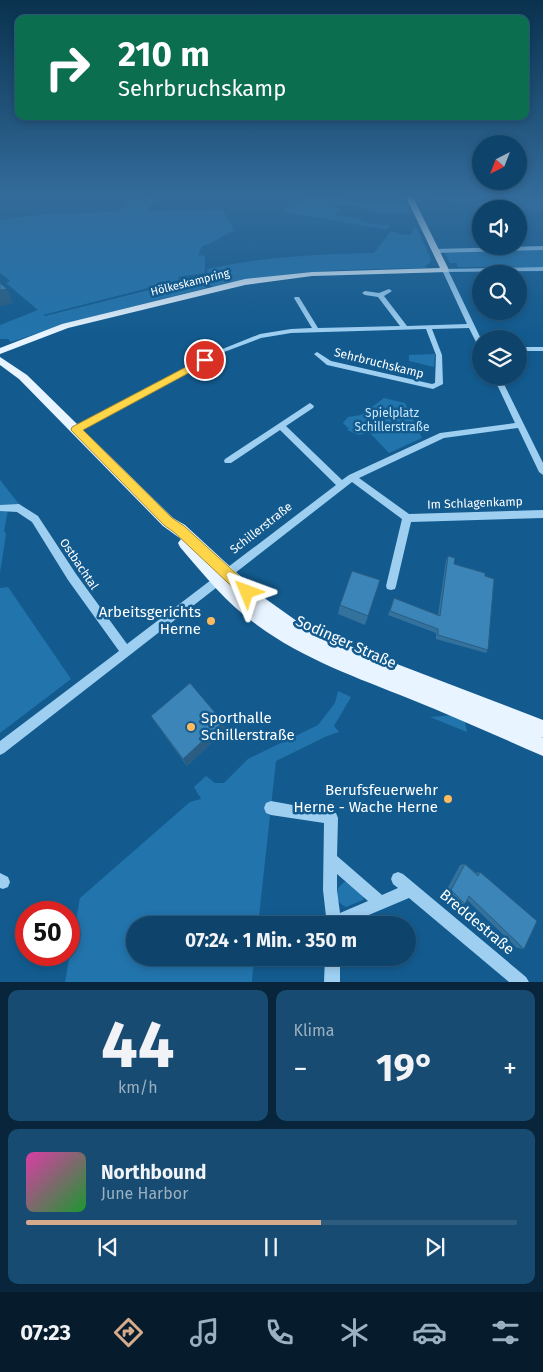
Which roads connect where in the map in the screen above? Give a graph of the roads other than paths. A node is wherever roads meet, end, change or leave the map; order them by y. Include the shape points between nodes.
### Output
1 (430, 241) edge
2 (543, 248) edge
3 (435, 251) junction
4 (543, 269) edge
5 (444, 270) junction
6 (389, 291) dead end
7 (365, 293) dead end
8 (380, 295) junction
9 (297, 298) dead end
10 (472, 326) junction
11 (428, 327) junction
12 (405, 328) junction
13 (316, 330) junction
14 (474, 330) edge
15 (527, 349) edge
16 (543, 349) edge
17 (0, 353) edge
18 (317, 354) dead end
19 (500, 385) edge
20 (310, 406) dead end
21 (520, 425) junction
22 (281, 426) junction
23 (76, 430) junction
24 (228, 461) dead end
25 (543, 472) edge
26 (352, 477) junction
27 (342, 484) junction
28 (3, 508) dead end
29 (543, 514) edge
30 (407, 518) junction
31 (223, 577) junction
32 (391, 586) dead end
33 (125, 650) junction
34 (543, 729) edge
35 (543, 747) edge
36 (0, 749) edge
37 (271, 808) dead end
38 (332, 860) junction
39 (398, 879) dead end
40 (411, 890) junction
41 (381, 903) junction
42 (334, 916) edge
43 (353, 916) edge
44 (333, 966) edge
45 (332, 982) edge
46 (521, 982) edge

1 - 3 main road
2 - 3 street
3 - 5 main road
4 - 5 street, Hölkeskampring
5 - 10 street
5 - 17 main road, Hölkeskampring via 312,274 245,282 66,326
6 - 8 street
7 - 8 street
8 - 12 street
9 - 13 street
10 - 11 street, Sehrbruchskamp
10 - 14 street
11 - 12 street, Sehrbruchskamp
11 - 18 street, Sehrbruchskamp via 439,355 440,379 439,384 433,387 329,362
12 - 13 street, Sehrbruchskamp
13 - 23 street, Sehrbruchskamp via 274,333 235,344
15 - 16 street
17 - 23 main road, Sodinger Straße
19 - 21 street
20 - 22 street
21 - 25 street
21 - 26 street, Schillerstraße via 443,435
22 - 24 street
22 - 27 street
23 - 31 main road, Sodinger Straße via 168,522 175,533
26 - 27 street, Schillerstraße
26 - 30 street
27 - 31 street, Schillerstraße
28 - 33 street, Ostbachtal via 19,508 35,519
29 - 30 street, Im Schlagenkamp
30 - 32 street
31 - 33 street, Schillerstraße
31 - 34 main road, Sodinger Straße via 309,636
31 - 35 main road, Sodinger Straße via 242,605 308,648
33 - 36 street, Schillerstraße
37 - 38 street via 331,818
38 - 41 street
38 - 42 street via 330,890
39 - 40 street, Breddestraße
40 - 41 street
40 - 46 street, Breddestraße
41 - 43 street
44 - 45 street

